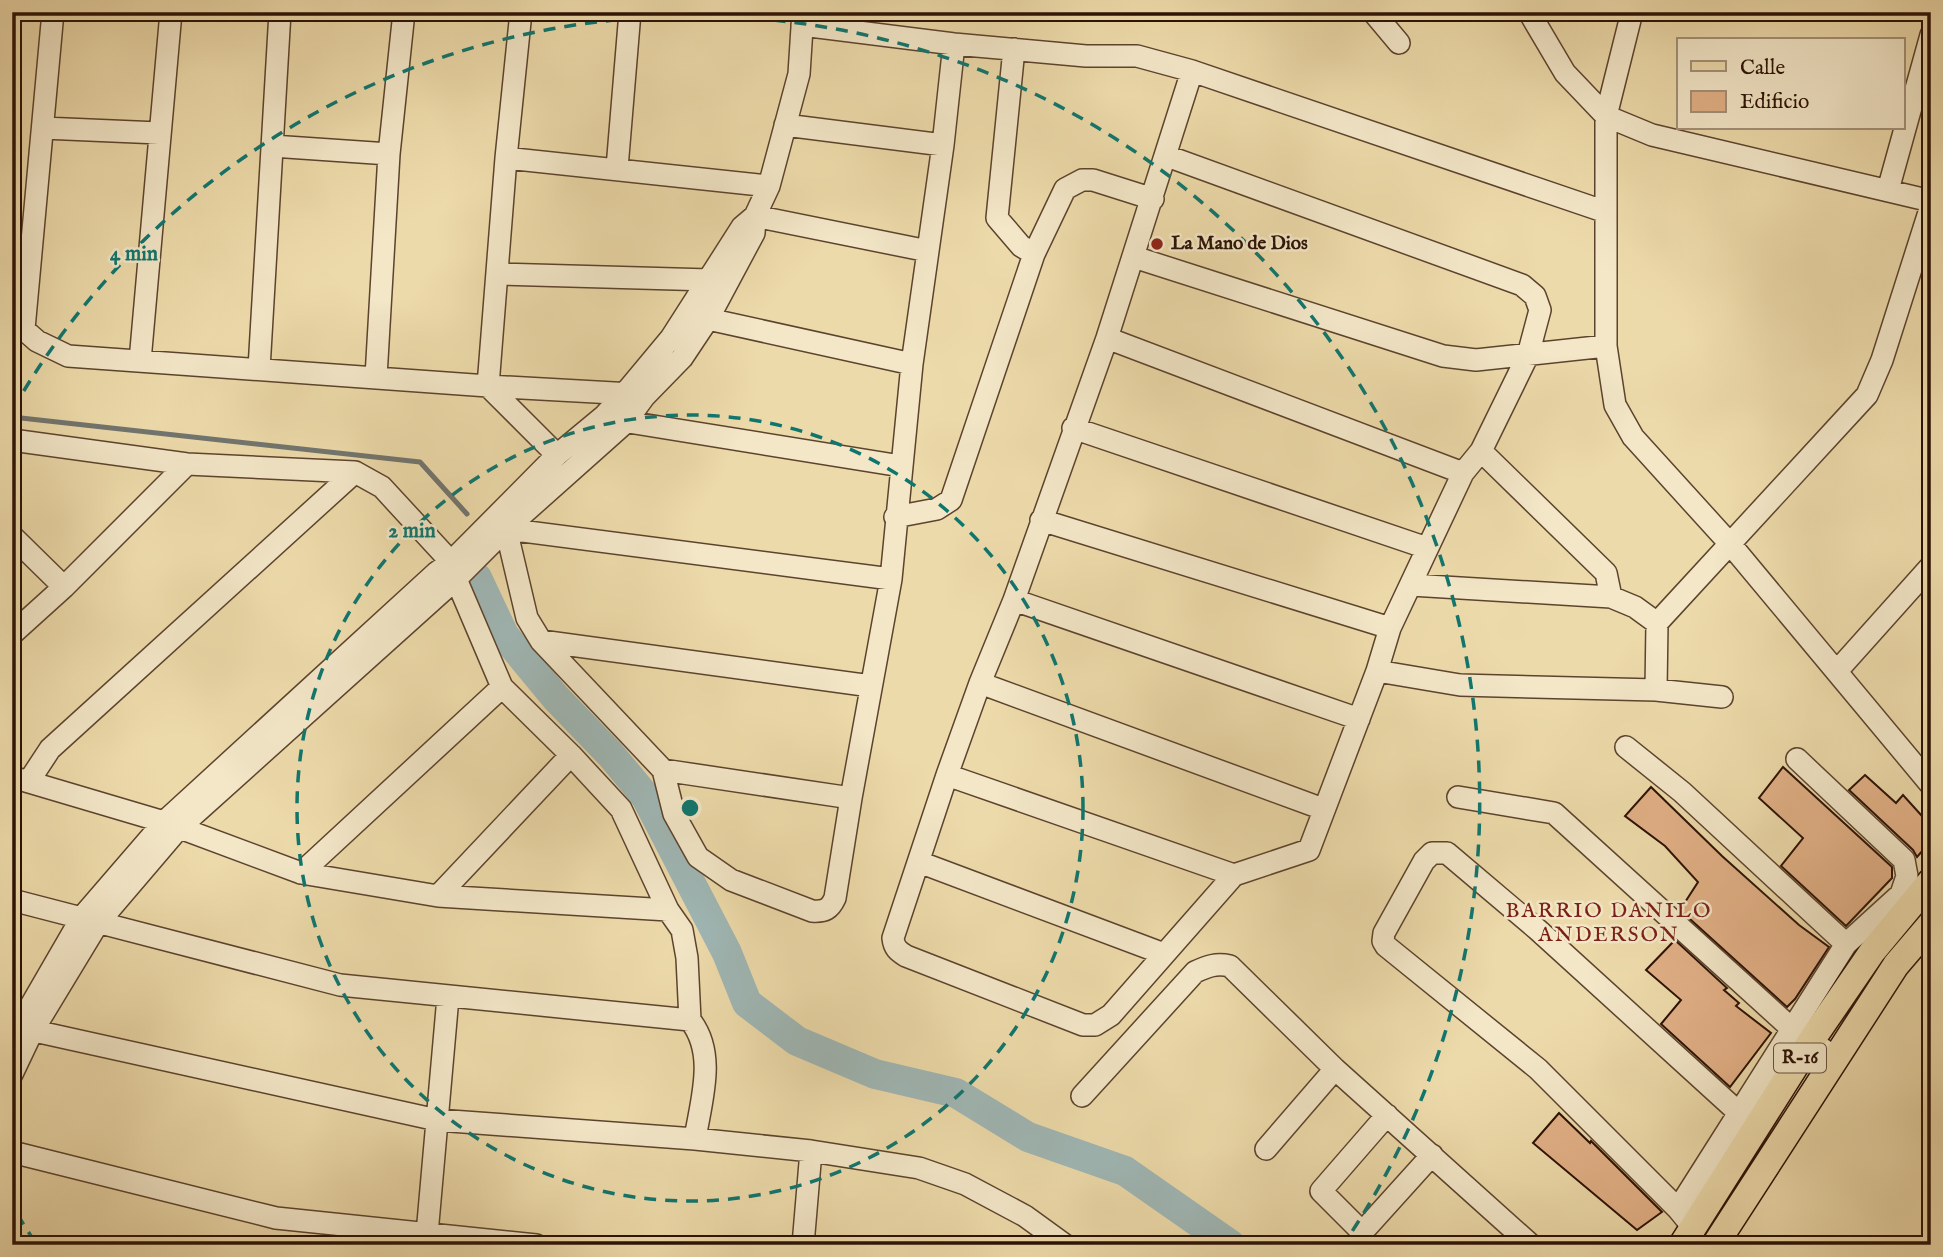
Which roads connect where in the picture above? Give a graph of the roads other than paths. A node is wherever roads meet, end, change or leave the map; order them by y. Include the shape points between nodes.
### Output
1 (52, 12) edge
2 (171, 12) edge
3 (280, 12) edge
4 (404, 12) edge
5 (522, 12) edge
6 (630, 12) edge
7 (1373, 12) edge
8 (1530, 12) edge
9 (1632, 12) edge
10 (802, 19) edge
11 (1931, 35) edge
12 (1399, 43) dead end
13 (954, 44) junction
14 (1014, 50) junction
15 (1192, 71) junction
16 (1606, 116) junction
17 (785, 125) junction
18 (43, 128) junction
19 (159, 133) junction
20 (943, 145) junction
21 (272, 146) junction
22 (389, 154) junction
23 (1167, 156) junction
24 (506, 158) junction
25 (617, 168) junction
26 (769, 186) junction
27 (1888, 190) junction
28 (1153, 199) junction
29 (1931, 203) edge
30 (1606, 212) junction
31 (755, 216) junction
32 (928, 251) junction
33 (1034, 254) junction
34 (1134, 257) junction
35 (498, 274) junction
36 (717, 284) junction
37 (708, 319) junction
38 (18, 324) edge
39 (1107, 338) junction
40 (1606, 346) junction
41 (1528, 355) junction
42 (140, 361) junction
43 (912, 364) junction
44 (259, 369) junction
45 (376, 377) junction
46 (488, 386) junction
47 (635, 395) junction
48 (604, 416) junction
49 (625, 423) junction
50 (1073, 428) junction
51 (12, 440) edge
52 (1481, 451) junction
53 (557, 455) junction
54 (187, 464) junction
55 (901, 466) junction
56 (355, 472) junction
57 (1463, 473) junction
58 (895, 517) junction
59 (1041, 520) junction
60 (500, 524) junction
61 (12, 536) edge
62 (1731, 545) junction
63 (1427, 548) junction
64 (1931, 566) edge
65 (454, 571) junction
66 (891, 579) junction
67 (1412, 585) junction
68 (64, 587) junction
69 (1611, 597) junction
70 (1014, 600) junction
71 (1657, 623) junction
72 (1390, 628) junction
73 (12, 634) edge
74 (541, 641) junction
75 (1377, 671) junction
76 (1837, 671) junction
77 (980, 684) junction
78 (871, 686) junction
79 (502, 687) junction
80 (1656, 690) junction
81 (1721, 696) dead end
82 (1359, 719) junction
83 (1626, 747) dead end
84 (571, 755) junction
85 (1797, 759) dead end
86 (663, 770) junction
87 (947, 775) junction
88 (20, 779) edge
89 (1931, 785) edge
90 (1458, 797) dead end
91 (851, 798) junction
92 (1323, 809) junction
93 (171, 825) junction
94 (919, 862) junction
95 (301, 873) junction
96 (1234, 875) junction
97 (1931, 881) edge
98 (438, 895) junction
99 (12, 900) edge
100 (668, 910) junction
101 (90, 920) junction
102 (1931, 923) edge
103 (1846, 944) junction
104 (1164, 954) junction
105 (448, 997) junction
106 (690, 1020) junction
107 (18, 1031) edge
108 (1801, 1035) junction
109 (1836, 1058) junction
110 (1335, 1069) junction
111 (12, 1074) edge
112 (1082, 1096) dead end
113 (1738, 1112) junction
114 (1387, 1115) junction
115 (437, 1121) junction
116 (695, 1139) junction
117 (1266, 1149) dead end
118 (811, 1151) junction
119 (12, 1152) edge
120 (1432, 1155) junction
121 (1684, 1227) edge
122 (427, 1234) junction
123 (400, 1238) edge
124 (536, 1245) edge
125 (803, 1245) edge
126 (1065, 1245) edge
127 (1531, 1245) edge
128 (1715, 1245) edge

1 - 18 street
2 - 19 street
3 - 21 street
4 - 22 street
5 - 24 street
6 - 25 street
7 - 12 street
8 - 16 street via 1564,73
9 - 16 street
10 - 13 street
10 - 17 street via 799,74
11 - 27 street
13 - 14 street
13 - 20 street
14 - 15 street via 1137,56
14 - 33 street via 998,218 1021,246
15 - 23 street
15 - 30 street
16 - 27 street via 1652,135
16 - 30 street
17 - 20 street
17 - 26 street
18 - 19 street
18 - 38 street
19 - 42 street
20 - 32 street
21 - 22 street
21 - 44 street
22 - 45 street
23 - 28 street
23 - 41 street via 1522,285 1535,296 1540,310
24 - 25 street
24 - 35 street
25 - 26 street
26 - 31 street
27 - 29 street
28 - 33 street via 1093,180 1073,183 1065,189
28 - 34 street
29 - 62 street via 1867,395
30 - 40 street
31 - 32 street
31 - 36 street via 754,233
32 - 43 street
33 - 58 street via 951,500 937,509
34 - 39 street
34 - 41 street via 1443,356 1476,360
35 - 36 street
35 - 46 street
36 - 37 street
36 - 47 street via 691,305
37 - 43 street
37 - 47 street via 682,358
38 - 42 street via 37,341 68,356
39 - 50 street
39 - 57 street
40 - 41 street
40 - 62 street via 1615,405 1633,437
41 - 52 street
42 - 44 street
43 - 55 street
44 - 45 street
45 - 46 street
46 - 47 street
46 - 53 street
47 - 48 street
47 - 49 street
48 - 49 street
48 - 53 street
49 - 55 street
49 - 60 street
50 - 59 street
50 - 63 street
51 - 54 street
52 - 57 street
52 - 69 street via 1606,573
53 - 60 street
54 - 56 street
54 - 68 street
55 - 58 street
56 - 65 street via 382,487
56 - 88 street
57 - 63 street
58 - 66 street
59 - 70 street
59 - 72 street
60 - 65 street
60 - 66 street
60 - 74 street via 527,618
61 - 68 street
62 - 71 street
62 - 76 street
63 - 67 street
64 - 76 street
65 - 79 street
65 - 93 street via 436,573
66 - 78 street
67 - 69 street
67 - 72 street
68 - 73 street
69 - 71 street
70 - 77 street
70 - 82 street
71 - 80 street
72 - 75 street
74 - 78 street
74 - 86 street
75 - 80 street via 1460,685
75 - 82 street
76 - 89 street
77 - 87 street
77 - 92 street
78 - 91 street
79 - 84 street
79 - 95 street
80 - 81 street
82 - 92 street
83 - 103 street via 1682,792
84 - 98 street
84 - 100 street via 621,809
85 - 103 street via 1904,860 1908,876 1901,894
86 - 91 street
86 - 91 street via 674,814 698,857 731,880 812,911 830,907 835,898
87 - 94 street
87 - 96 street
88 - 93 street
90 - 108 street via 1554,813
92 - 96 street via 1309,850
93 - 95 street
93 - 101 street
94 - 104 street
94 - 104 street via 894,938 898,952 1070,1021 1095,1025 1111,1015
95 - 98 street
96 - 104 street
97 - 108 main road, R-16
98 - 100 street
99 - 101 street
100 - 106 street via 682,930
101 - 105 street via 340,985
101 - 107 street
102 - 109 main road, R-16 via 1896,965
103 - 108 street
105 - 106 street
105 - 115 street
106 - 116 street via 699,1031 706,1059
107 - 111 street
107 - 115 street
108 - 109 street
108 - 113 street
108 - 121 main road, R-16
109 - 128 main road, R-16
110 - 112 street via 1230,966 1209,965 1195,972
110 - 114 street
110 - 117 street
113 - 121 street
113 - 121 street via 1447,853 1432,853 1424,861 1384,933 1386,946 1538,1069
114 - 120 street
114 - 120 street via 1321,1191 1358,1228 1367,1227
115 - 116 street
115 - 122 street
116 - 118 street
118 - 125 street
118 - 126 street via 919,1168 965,1184 1025,1216
119 - 123 street via 276,1218
120 - 127 street
122 - 123 street
122 - 124 street

